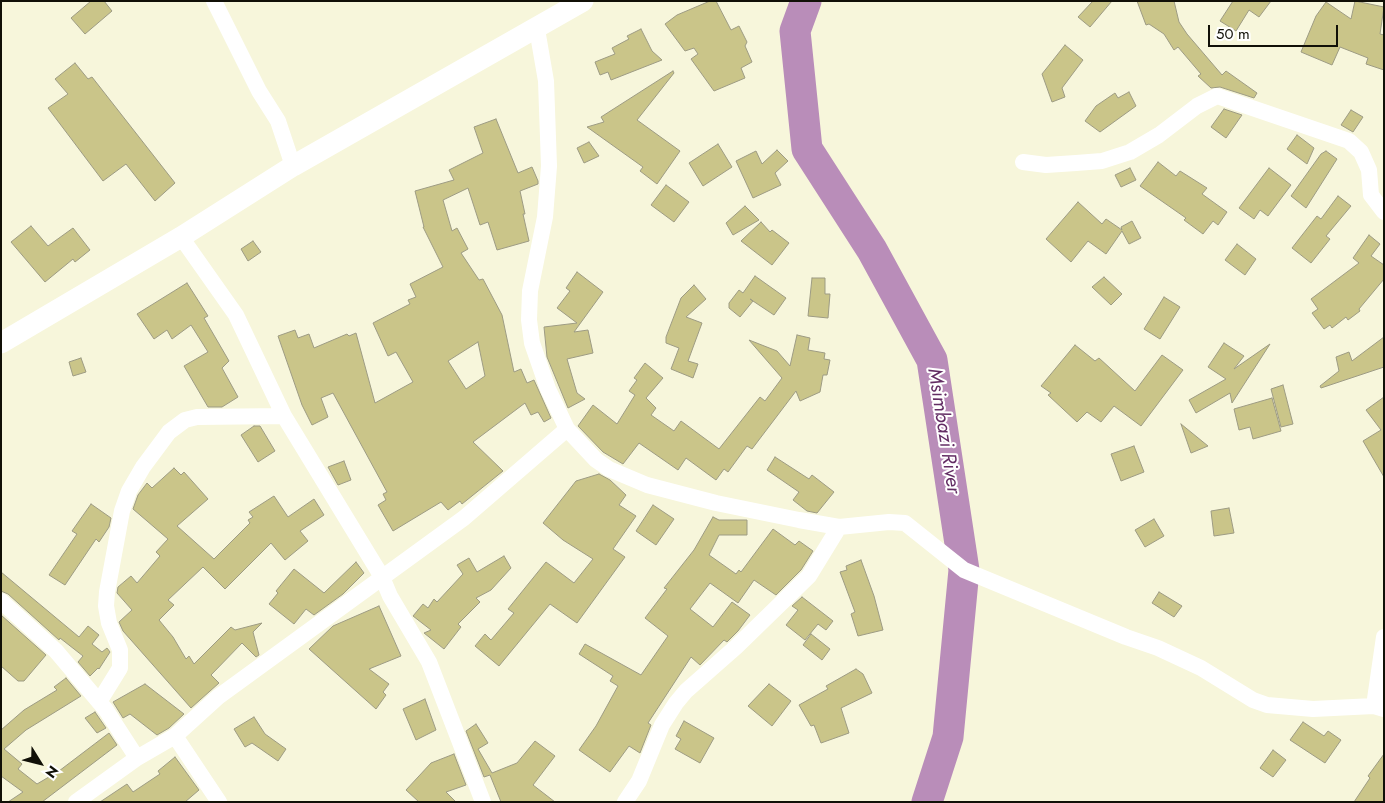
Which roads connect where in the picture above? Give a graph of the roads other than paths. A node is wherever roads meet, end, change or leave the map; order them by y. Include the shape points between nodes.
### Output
1 (214, 1) edge
2 (582, 1) edge
3 (537, 29) junction
4 (1023, 162) dead end
5 (293, 166) junction
6 (1384, 212) edge
7 (180, 237) junction
8 (1, 343) edge
9 (284, 416) junction
10 (567, 429) junction
11 (839, 527) junction
12 (382, 576) junction
13 (1, 601) edge
14 (1384, 637) edge
15 (99, 702) junction
16 (1379, 707) edge
17 (175, 736) junction
18 (137, 758) junction
19 (94, 787) junction
20 (76, 802) edge
21 (86, 802) edge
22 (219, 802) edge
23 (483, 802) edge
24 (625, 802) edge

1 - 5 street via 259,91 278,121
2 - 3 street
3 - 5 street
3 - 10 street via 546,81 549,166 545,218 530,291 530,320 532,343 548,389
4 - 6 street via 1046,165 1085,163 1130,152 1197,106 1218,96 1349,141 1361,152 1370,170 1371,195
5 - 7 street
7 - 8 street
7 - 9 street via 236,315
9 - 12 street
9 - 15 street via 197,417 185,420 169,432 143,467 128,491 107,592 106,606 120,650 120,668
10 - 11 street via 602,464 647,485 716,503
10 - 12 street via 464,518
11 - 16 street via 905,523 964,570 1126,638 1158,648 1267,705 1313,709
11 - 24 street via 809,576 676,703 662,725 639,781
12 - 17 street via 218,698
12 - 23 street via 390,596 429,662
13 - 15 street via 56,651
14 - 16 street
15 - 18 street
17 - 18 street
17 - 22 street
18 - 19 street
19 - 20 street
19 - 21 street

